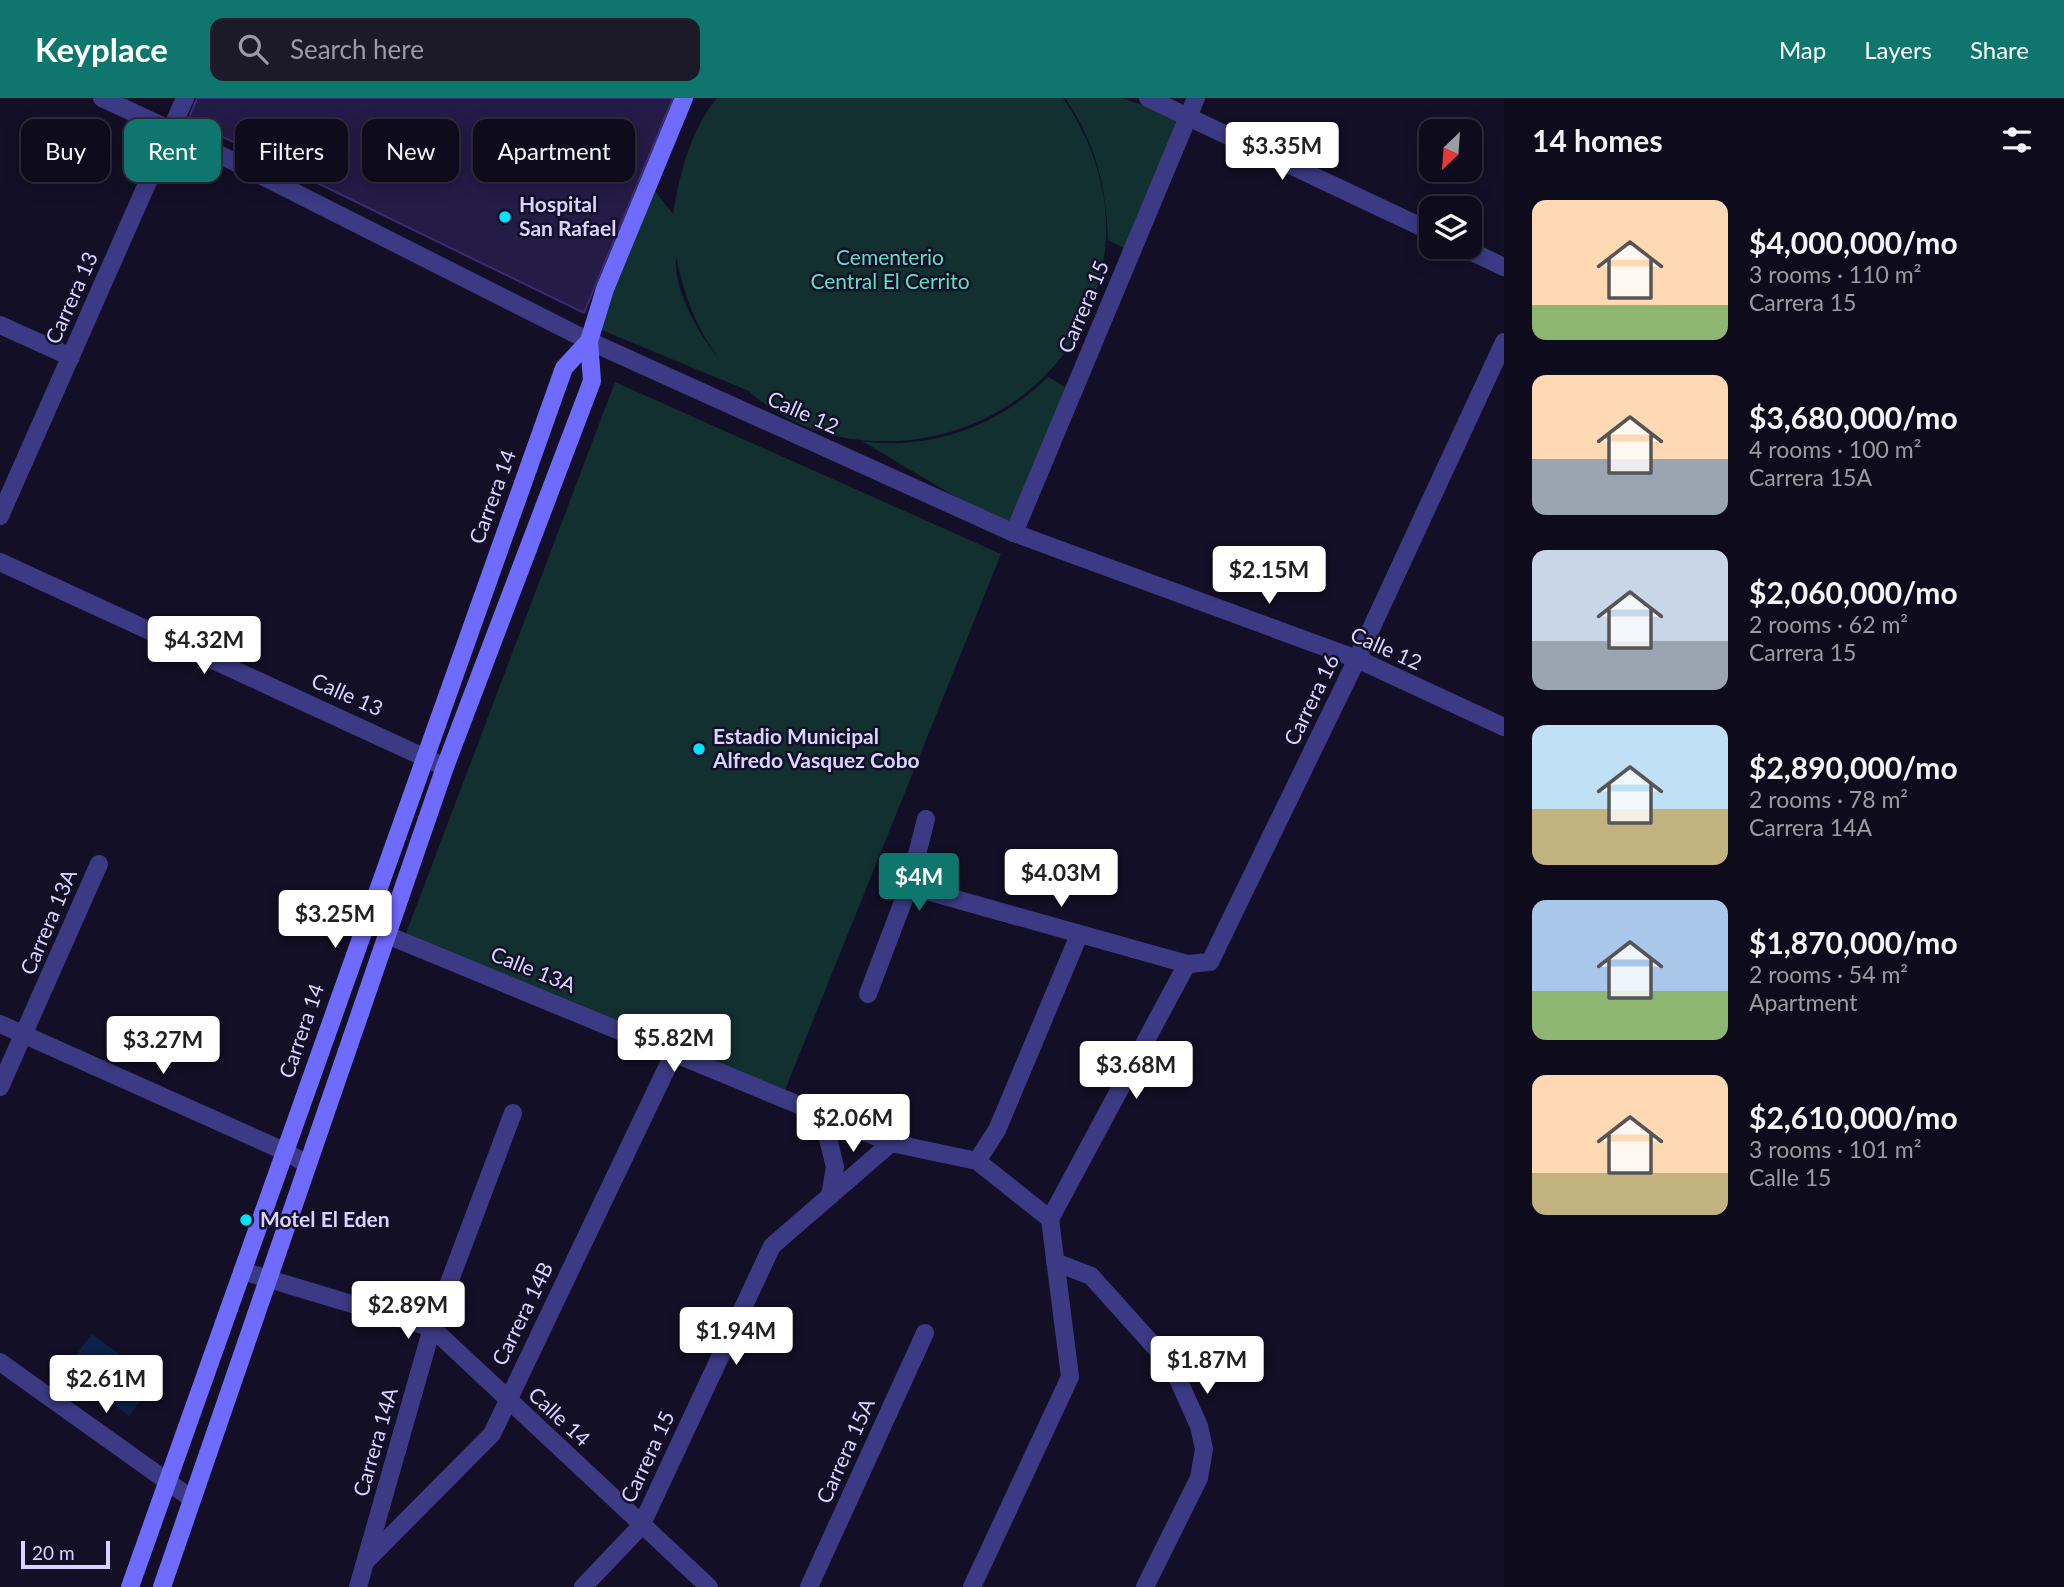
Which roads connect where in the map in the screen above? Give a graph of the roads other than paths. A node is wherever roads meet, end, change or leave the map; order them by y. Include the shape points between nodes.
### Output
1 (102, 98) edge
2 (185, 98) edge
3 (684, 98) edge
4 (1148, 98) edge
5 (1196, 98) edge
6 (1189, 117) junction
7 (147, 119) edge
8 (176, 119) edge
9 (221, 155) edge
10 (148, 182) edge
11 (1419, 226) edge
12 (1482, 257) edge
13 (1504, 267) edge
14 (0, 325) edge
15 (589, 341) junction
16 (1504, 342) edge
17 (71, 357) junction
18 (0, 516) edge
19 (1014, 533) junction
20 (0, 562) edge
21 (1357, 659) junction
22 (1504, 727) edge
23 (424, 755) junction
24 (445, 766) junction
25 (926, 819) dead end
26 (99, 864) dead end
27 (909, 886) junction
28 (387, 935) junction
29 (1079, 935) junction
30 (1187, 964) junction
31 (868, 994) dead end
32 (0, 1024) edge
33 (25, 1035) junction
34 (674, 1053) junction
35 (0, 1087) edge
36 (513, 1113) dead end
37 (822, 1114) junction
38 (891, 1143) junction
39 (284, 1151) junction
40 (977, 1161) junction
41 (307, 1164) junction
42 (830, 1196) junction
43 (1050, 1219) junction
44 (1055, 1262) junction
45 (242, 1271) junction
46 (267, 1278) junction
47 (432, 1328) junction
48 (925, 1334) dead end
49 (0, 1362) edge
50 (508, 1400) junction
51 (166, 1482) junction
52 (192, 1499) junction
53 (641, 1526) junction
54 (366, 1561) junction
55 (130, 1587) edge
56 (162, 1587) edge
57 (358, 1587) edge
58 (583, 1587) edge
59 (709, 1587) edge
60 (810, 1587) edge
61 (972, 1587) edge
62 (1145, 1587) edge

1 - 7 street, Calle 12
2 - 8 street, Carrera 13
3 - 15 street, Carrera 14 via 605,289
4 - 6 street
5 - 6 street, Carrera 15
6 - 11 street
6 - 19 street, Carrera 15
9 - 15 street, Calle 12
10 - 17 street, Carrera 13
12 - 13 street
14 - 17 street
15 - 19 street, Calle 12
15 - 23 street, Carrera 14 via 564,368
15 - 24 street, Carrera 14 via 592,381
16 - 21 street, Carrera 16
17 - 18 street, Carrera 13
19 - 21 street, Calle 12
20 - 23 street, Calle 13
21 - 22 street, Calle 12
21 - 30 street, Carrera 16 via 1210,962
23 - 24 street, Calle 13
23 - 39 street, Carrera 14
24 - 28 street, Carrera 14
25 - 27 street
26 - 33 street, Carrera 13A
27 - 29 street
27 - 31 street
28 - 34 street, Calle 13A
28 - 41 street, Carrera 14
29 - 30 street
29 - 40 street via 996,1130
30 - 43 street
32 - 33 street
33 - 35 street, Carrera 13A
33 - 39 street
34 - 37 street, Calle 13A
34 - 50 street, Carrera 14B
36 - 47 street, Carrera 14A
37 - 38 street, Calle 13A
37 - 42 street via 835,1167
38 - 40 street, Calle 13A
38 - 42 street, Carrera 15
39 - 41 street
39 - 45 street, Carrera 14
40 - 43 street
41 - 46 street, Carrera 14
42 - 53 street, Carrera 15 via 772,1246
43 - 44 street
44 - 61 street via 1070,1377
44 - 62 street via 1091,1276 1172,1366 1199,1426 1204,1449 1199,1478
45 - 46 street, Calle 14
45 - 51 street, Carrera 14
46 - 47 street, Calle 14
46 - 52 street, Carrera 14
47 - 50 street, Calle 14
47 - 54 street, Carrera 14A
48 - 60 street, Carrera 15A
49 - 51 street
50 - 53 street, Calle 14
50 - 54 street, Carrera 14B via 492,1434
51 - 52 street
51 - 55 street, Carrera 14
52 - 56 street, Carrera 14
53 - 58 street, Carrera 15
53 - 59 street, Calle 14
54 - 57 street, Carrera 14A

